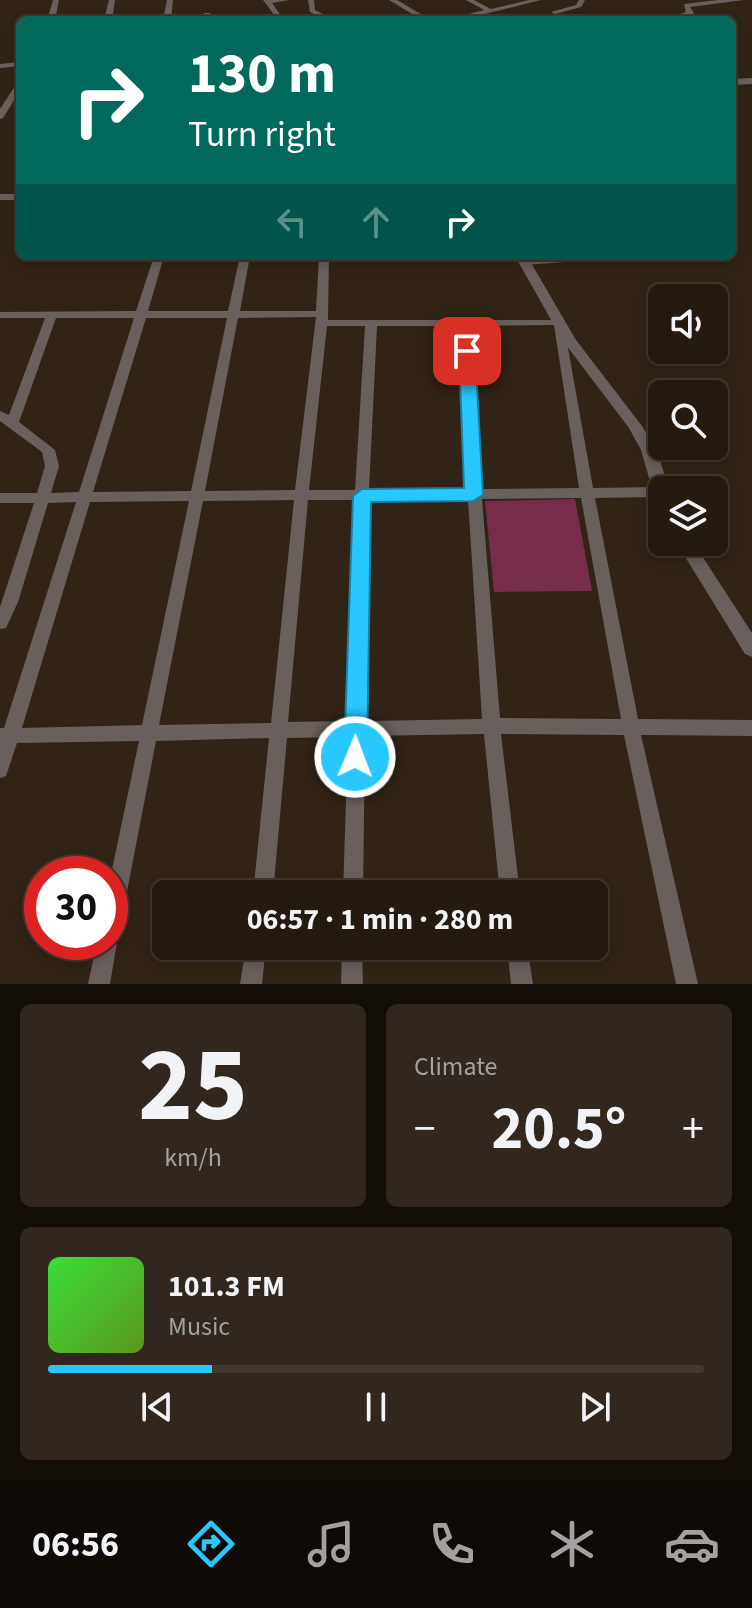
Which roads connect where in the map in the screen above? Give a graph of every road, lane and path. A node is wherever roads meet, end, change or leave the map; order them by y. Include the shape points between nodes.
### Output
1 (286, 0) edge
2 (311, 0) edge
3 (392, 0) edge
4 (469, 0) edge
5 (538, 0) edge
6 (582, 0) edge
7 (741, 0) edge
8 (266, 1) edge
9 (490, 11) junction
10 (555, 12) dead end
11 (323, 16) edge
12 (420, 16) edge
13 (468, 16) edge
14 (684, 16) edge
15 (16, 92) edge
16 (3, 114) edge
17 (158, 260) edge
18 (244, 260) edge
19 (324, 260) edge
20 (523, 260) edge
21 (52, 314) junction
22 (233, 314) junction
23 (0, 315) edge
24 (140, 315) junction
25 (322, 318) junction
26 (559, 322) junction
27 (371, 323) junction
28 (466, 323) junction
29 (6, 420) edge
30 (659, 476) edge
31 (585, 493) junction
32 (648, 493) edge
33 (473, 495) junction
34 (301, 496) junction
35 (362, 496) junction
36 (0, 498) edge
37 (43, 498) junction
38 (194, 498) junction
39 (86, 499) junction
40 (693, 556) edge
41 (0, 623) edge
42 (751, 649) edge
43 (492, 726) junction
44 (631, 727) junction
45 (752, 728) edge
46 (356, 729) junction
47 (279, 731) junction
48 (149, 733) junction
49 (6, 736) edge
50 (0, 770) edge
51 (124, 856) edge
52 (264, 880) edge
53 (353, 880) edge
54 (508, 880) edge
55 (104, 960) edge
56 (254, 960) edge
57 (352, 960) edge
58 (519, 960) edge
59 (99, 984) edge
60 (251, 984) edge
61 (352, 984) edge
62 (522, 984) edge
63 (687, 984) edge

1 - 8 street
2 - 11 street via 312,11
3 - 12 street
4 - 9 street
5 - 9 street
6 - 10 street via 577,7
7 - 14 street via 686,5 690,13
9 - 13 street
15 - 16 street
17 - 24 street
18 - 22 street
19 - 25 street
20 - 26 street
21 - 23 street
21 - 24 street
21 - 29 street
22 - 24 street
22 - 25 street
22 - 38 street
24 - 39 street
25 - 27 street
25 - 34 street
26 - 28 street
26 - 30 street via 635,426
26 - 31 street
27 - 28 street
27 - 35 street
28 - 33 street
29 - 37 street via 48,450 52,466
31 - 32 street
31 - 33 street
31 - 44 street
33 - 35 street
33 - 43 street
34 - 35 street
34 - 38 street
34 - 47 street
35 - 46 street
36 - 37 street
37 - 39 street
37 - 41 street
38 - 39 street
38 - 48 street
39 - 49 street
40 - 42 street
43 - 44 street
43 - 46 street
43 - 54 street
44 - 45 street
44 - 63 street
46 - 47 street
46 - 53 street
47 - 48 street
47 - 52 street
48 - 49 street
48 - 51 street
49 - 50 street
55 - 59 street
56 - 60 street
57 - 61 street
58 - 62 street

